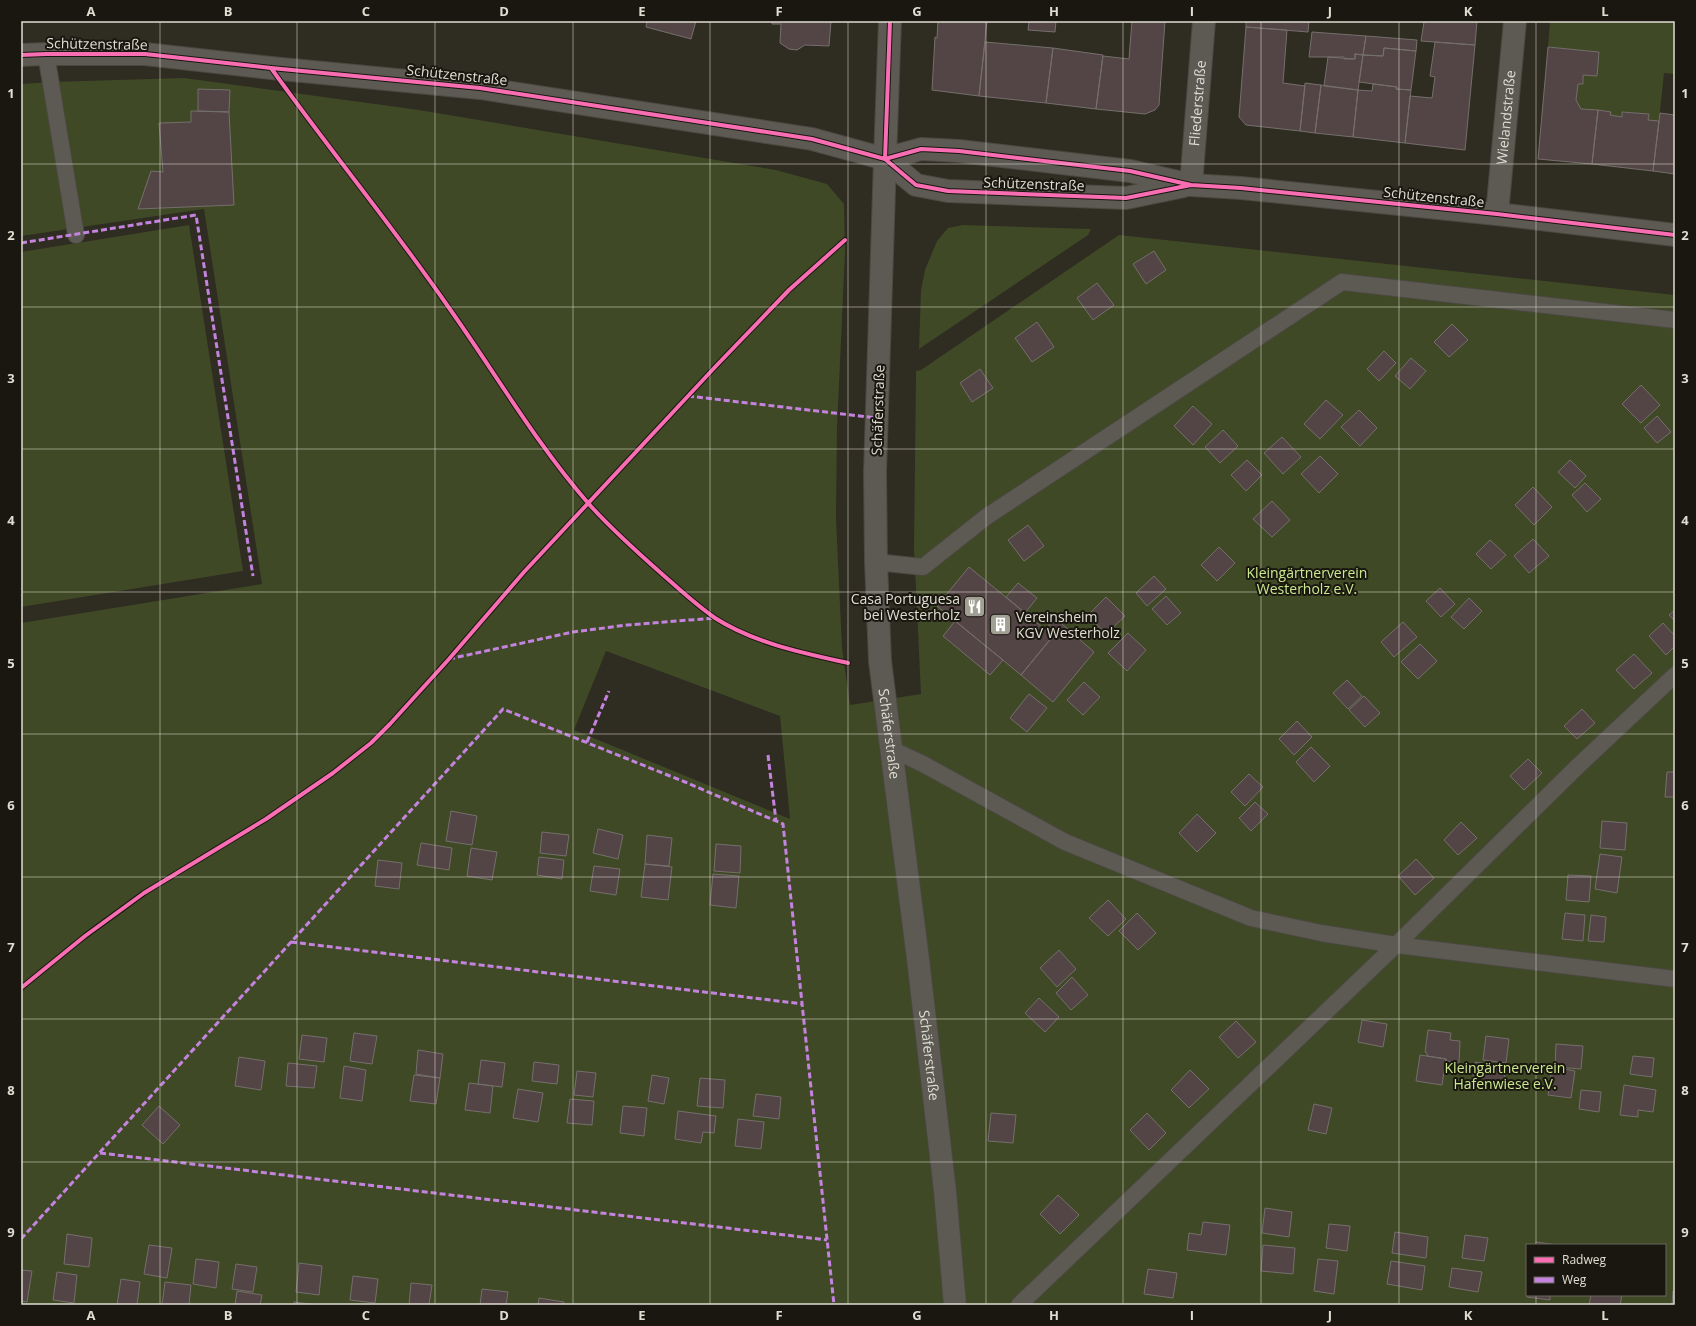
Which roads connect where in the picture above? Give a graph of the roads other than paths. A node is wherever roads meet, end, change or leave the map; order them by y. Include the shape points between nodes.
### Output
1 (890, 21) edge
2 (1204, 21) edge
3 (1515, 21) edge
4 (46, 54) junction
5 (21, 55) edge
6 (885, 159) junction
7 (1191, 185) junction
8 (1497, 214) junction
9 (76, 235) dead end
10 (1675, 235) edge
11 (1675, 320) edge
12 (876, 562) junction
13 (1675, 675) edge
14 (892, 749) junction
15 (1396, 945) junction
16 (1675, 979) edge
17 (955, 1305) edge
18 (1019, 1305) edge

1 - 6 street, Schäferstraße
2 - 7 street, Fliederstraße
3 - 8 street, Wielandstraße
4 - 5 street, Schützenstraße
4 - 6 street, Schützenstraße via 144,54 480,88 812,139
4 - 9 lane
6 - 7 street, Schützenstraße via 920,149 959,151 1130,171
6 - 7 street, Schützenstraße via 916,185 948,191 1126,198
6 - 12 street, Schäferstraße via 876,472
7 - 8 street, Schützenstraße
8 - 10 street, Schützenstraße
11 - 12 lane via 1342,282 986,517 922,567
12 - 14 street, Schäferstraße via 880,661
13 - 15 lane via 1579,765
14 - 15 lane via 1065,842 1251,918
14 - 17 street, Schäferstraße via 945,1191
15 - 16 lane
15 - 18 lane

